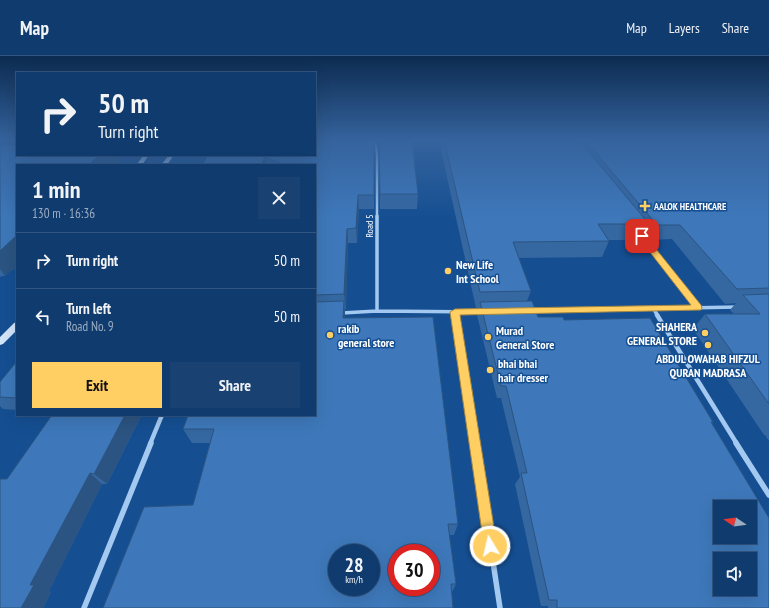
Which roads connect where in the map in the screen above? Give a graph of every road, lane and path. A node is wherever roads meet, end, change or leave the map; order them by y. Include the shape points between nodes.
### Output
1 (377, 166) edge
2 (635, 227) edge
3 (745, 307) edge
4 (653, 308) junction
5 (698, 308) junction
6 (377, 311) junction
7 (526, 311) edge
8 (455, 312) junction
9 (487, 312) edge
10 (338, 313) edge
11 (16, 326) edge
12 (0, 342) edge
13 (162, 416) edge
14 (769, 496) edge
15 (84, 608) edge
16 (500, 608) edge

1 - 6 street, Road 5
2 - 5 street
3 - 5 street
4 - 5 street
4 - 7 street
4 - 14 street
6 - 8 street
6 - 10 street
8 - 9 street
8 - 16 street
11 - 12 street
13 - 15 street

